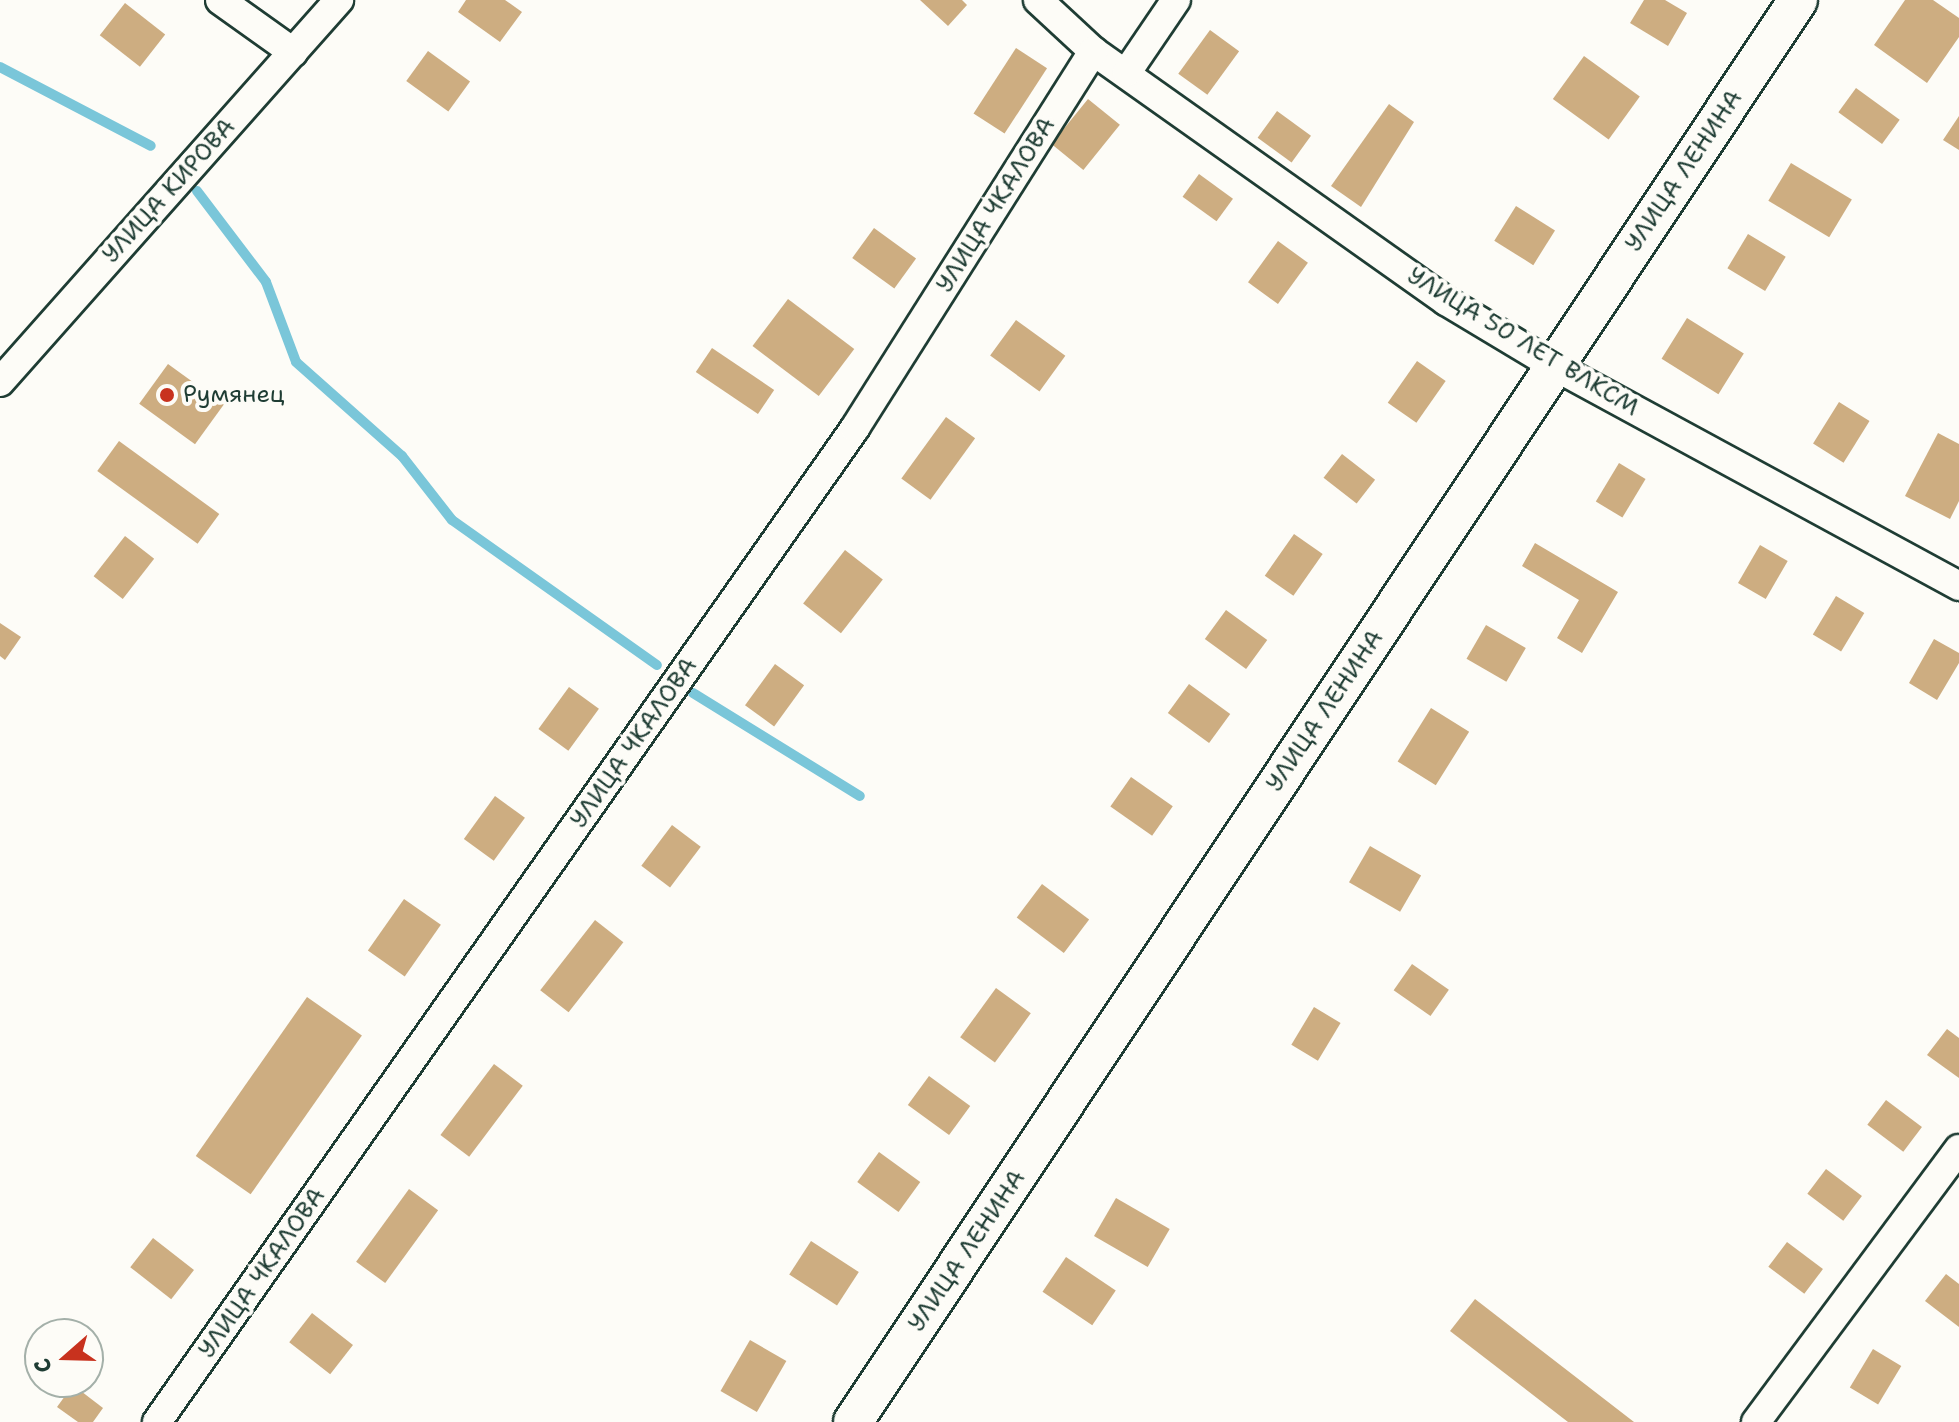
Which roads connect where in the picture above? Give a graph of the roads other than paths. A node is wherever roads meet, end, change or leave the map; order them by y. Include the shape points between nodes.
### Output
1 (220, 0) edge
2 (339, 0) edge
3 (1038, 0) edge
4 (1176, 0) edge
5 (1798, 0) edge
6 (1093, 51) junction
7 (293, 52) junction
8 (1127, 72) junction
9 (1554, 366) junction
10 (0, 382) edge
11 (1959, 586) edge
12 (1959, 1149) edge
13 (157, 1422) edge
14 (853, 1422) edge
15 (1756, 1422) edge

1 - 7 street
2 - 7 street, УЛИЦА КИРОВА
3 - 6 street, УЛИЦА 50 ЛЕТ ВЛКСМ
4 - 8 street
5 - 9 main road, УЛИЦА ЛЕНИНА
6 - 8 street, УЛИЦА 50 ЛЕТ ВЛКСМ
6 - 13 street, УЛИЦА ЧКАЛОВА via 855,428
7 - 10 street, УЛИЦА КИРОВА
8 - 9 street, УЛИЦА 50 ЛЕТ ВЛКСМ via 1446,301
9 - 11 street, УЛИЦА 50 ЛЕТ ВЛКСМ
9 - 14 main road, УЛИЦА ЛЕНИНА
12 - 15 street

